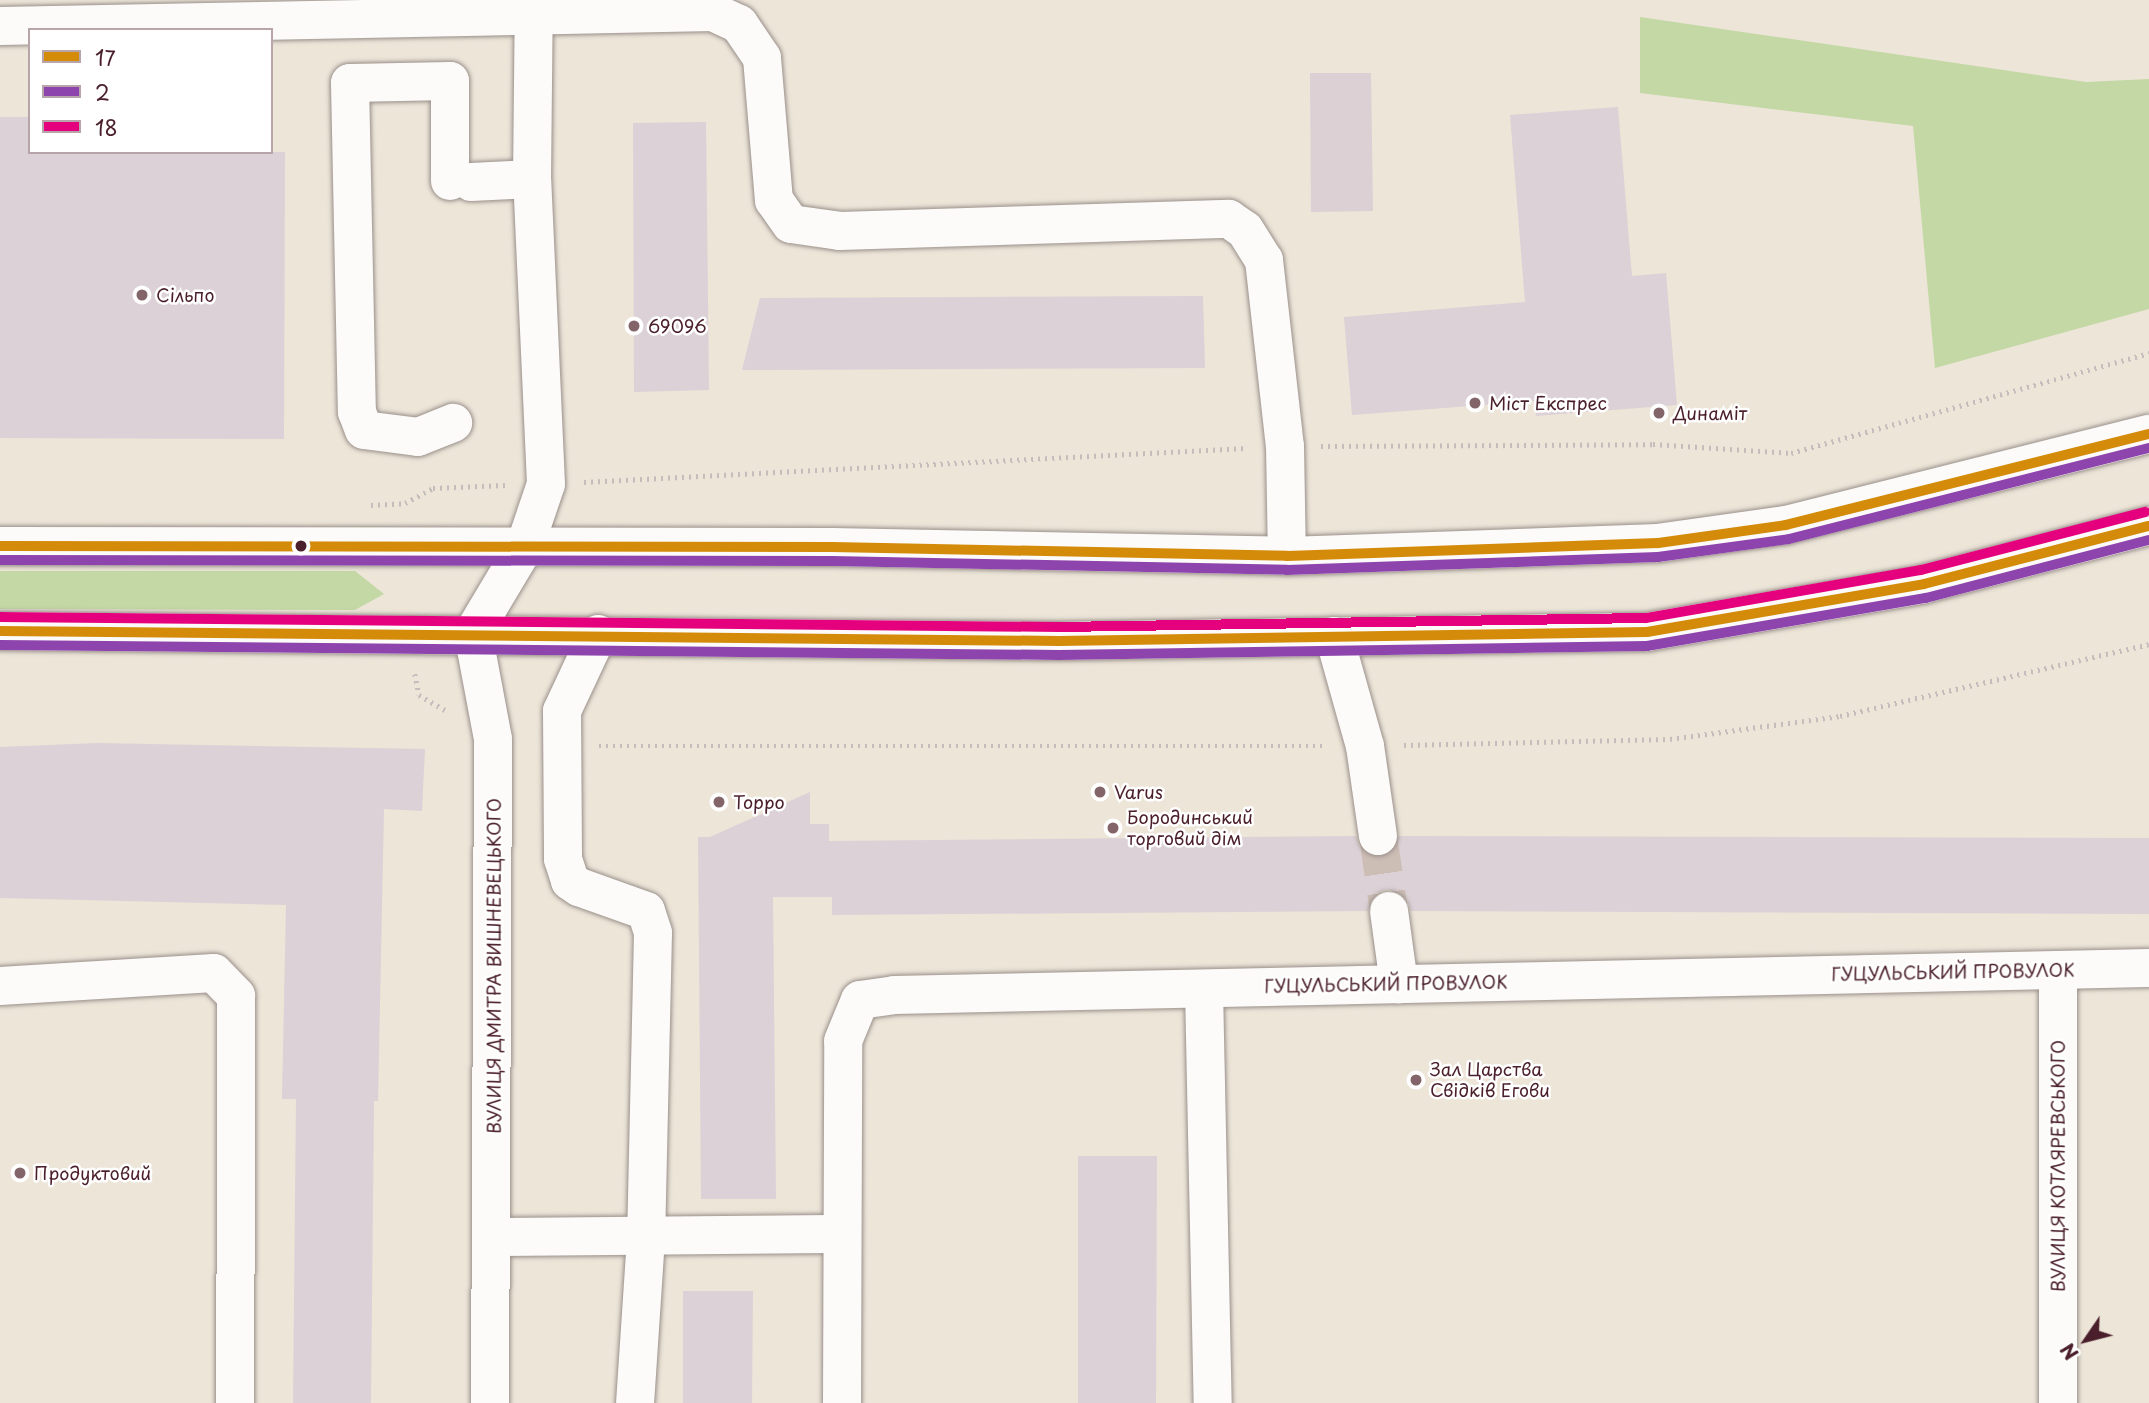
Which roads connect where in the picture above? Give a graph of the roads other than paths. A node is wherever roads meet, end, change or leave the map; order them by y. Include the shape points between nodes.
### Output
1 (534, 9) edge
2 (0, 26) edge
3 (532, 179) junction
4 (453, 422) dead end
5 (2149, 435) edge
6 (2149, 526) edge
7 (0, 546) edge
8 (525, 546) junction
9 (1287, 556) junction
10 (0, 631) edge
11 (473, 633) junction
12 (598, 635) junction
13 (1334, 636) junction
14 (1378, 836) tunnel mouth
15 (1389, 911) tunnel mouth
16 (2149, 968) edge
17 (2058, 970) junction
18 (1399, 984) junction
19 (0, 986) edge
20 (1203, 989) junction
21 (840, 1234) junction
22 (494, 1237) junction
23 (646, 1238) junction
24 (235, 1403) edge
25 (490, 1403) edge
26 (635, 1403) edge
27 (842, 1403) edge
28 (1213, 1403) edge
29 (2058, 1403) edge

1 - 2 street
1 - 3 street
1 - 9 street via 713,12 729,17 748,34 762,58 774,200 791,224 841,231 1229,219 1245,230 1265,260 1284,446
3 - 4 street via 460,182 450,81 350,83 357,412 364,430 418,437
3 - 8 street via 546,484
5 - 9 street via 1910,496 1748,530 1658,543
6 - 13 street via 1924,584 1647,632
7 - 8 street
8 - 9 street
8 - 11 street
10 - 11 street
11 - 12 street
11 - 22 street, ВУЛИЦЯ ДМИТРА ВИШНЕВЕЦЬКОГО via 493,739
12 - 13 street via 1059,641
12 - 23 street via 562,710 563,859 570,881 632,903 646,911 652,923
13 - 14 street via 1365,746
15 - 18 street
16 - 17 street, ГУЦУЛЬСЬКИЙ ПРОВУЛОК
17 - 18 street, ГУЦУЛЬСЬКИЙ ПРОВУЛОК
17 - 29 street, ВУЛИЦЯ КОТЛЯРЕВСЬКОГО
18 - 20 street, ГУЦУЛЬСЬКИЙ ПРОВУЛОК
19 - 24 street via 214,973 236,996
20 - 21 street, ГУЦУЛЬСЬКИЙ ПРОВУЛОК via 894,995 860,1000 843,1041
20 - 28 street
21 - 23 street
21 - 27 street
22 - 23 street
22 - 25 street, ВУЛИЦЯ ДМИТРА ВИШНЕВЕЦЬКОГО
23 - 26 street

